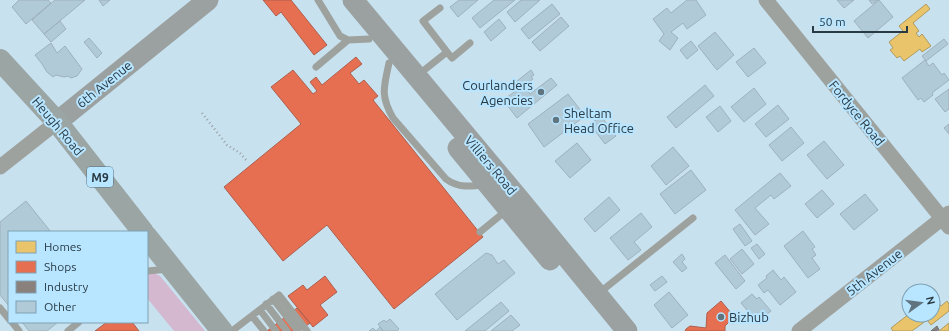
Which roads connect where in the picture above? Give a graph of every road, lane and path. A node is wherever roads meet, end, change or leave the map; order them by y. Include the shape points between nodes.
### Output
1 (208, 0) edge
2 (318, 0) edge
3 (337, 0) edge
4 (353, 0) edge
5 (766, 0) edge
6 (440, 8) dead end
7 (369, 39) junction
8 (348, 40) junction
9 (470, 43) dead end
10 (447, 52) junction
11 (0, 60) edge
12 (389, 63) junction
13 (316, 66) dead end
14 (417, 76) junction
15 (202, 113) dead end
16 (57, 122) junction
17 (247, 161) dead end
18 (0, 167) edge
19 (487, 184) junction
20 (514, 204) junction
21 (692, 218) dead end
22 (947, 219) edge
23 (140, 231) edge
24 (480, 232) dead end
25 (148, 241) edge
26 (173, 269) junction
27 (148, 272) edge
28 (597, 294) junction
29 (273, 299) junction
30 (266, 304) junction
31 (0, 308) edge
32 (260, 310) junction
33 (252, 316) junction
34 (8, 318) edge
35 (13, 323) edge
36 (78, 323) edge
37 (19, 331) edge
38 (68, 331) edge
39 (222, 331) edge
40 (232, 331) edge
41 (264, 331) edge
42 (276, 331) edge
43 (287, 331) edge
44 (298, 331) edge
45 (307, 331) edge
46 (610, 331) edge
47 (627, 331) edge
48 (799, 331) edge

1 - 16 street, 6th Avenue
2 - 8 lane via 337,33
3 - 7 street, Villiers Road
4 - 14 street, Villiers Road
5 - 22 street, Fordyce Road
6 - 10 lane via 423,21
7 - 8 lane
7 - 12 street, Villiers Road
8 - 13 lane
9 - 10 lane via 452,58
10 - 14 lane
11 - 16 main road, Heugh Road / M9
12 - 19 street, Villiers Road
12 - 19 lane via 384,98 393,118 446,179 462,186
14 - 20 street, Villiers Road
15 - 17 path via 227,145
16 - 18 street, 6th Avenue
16 - 23 main road, Heugh Road / M9
19 - 20 street, Villiers Road
20 - 24 lane
20 - 28 street, Villiers Road
20 - 46 street, Villiers Road
21 - 28 lane
22 - 48 street, 5th Avenue
25 - 26 main road, Heugh Road / M9
26 - 27 lane
26 - 39 main road, Heugh Road / M9
28 - 47 street, Villiers Road
29 - 30 lane
29 - 44 lane
29 - 45 lane via 279,295
30 - 32 lane
30 - 43 lane
31 - 34 lane
32 - 33 lane
32 - 42 lane
33 - 40 lane
33 - 41 lane
35 - 37 lane
36 - 38 lane

